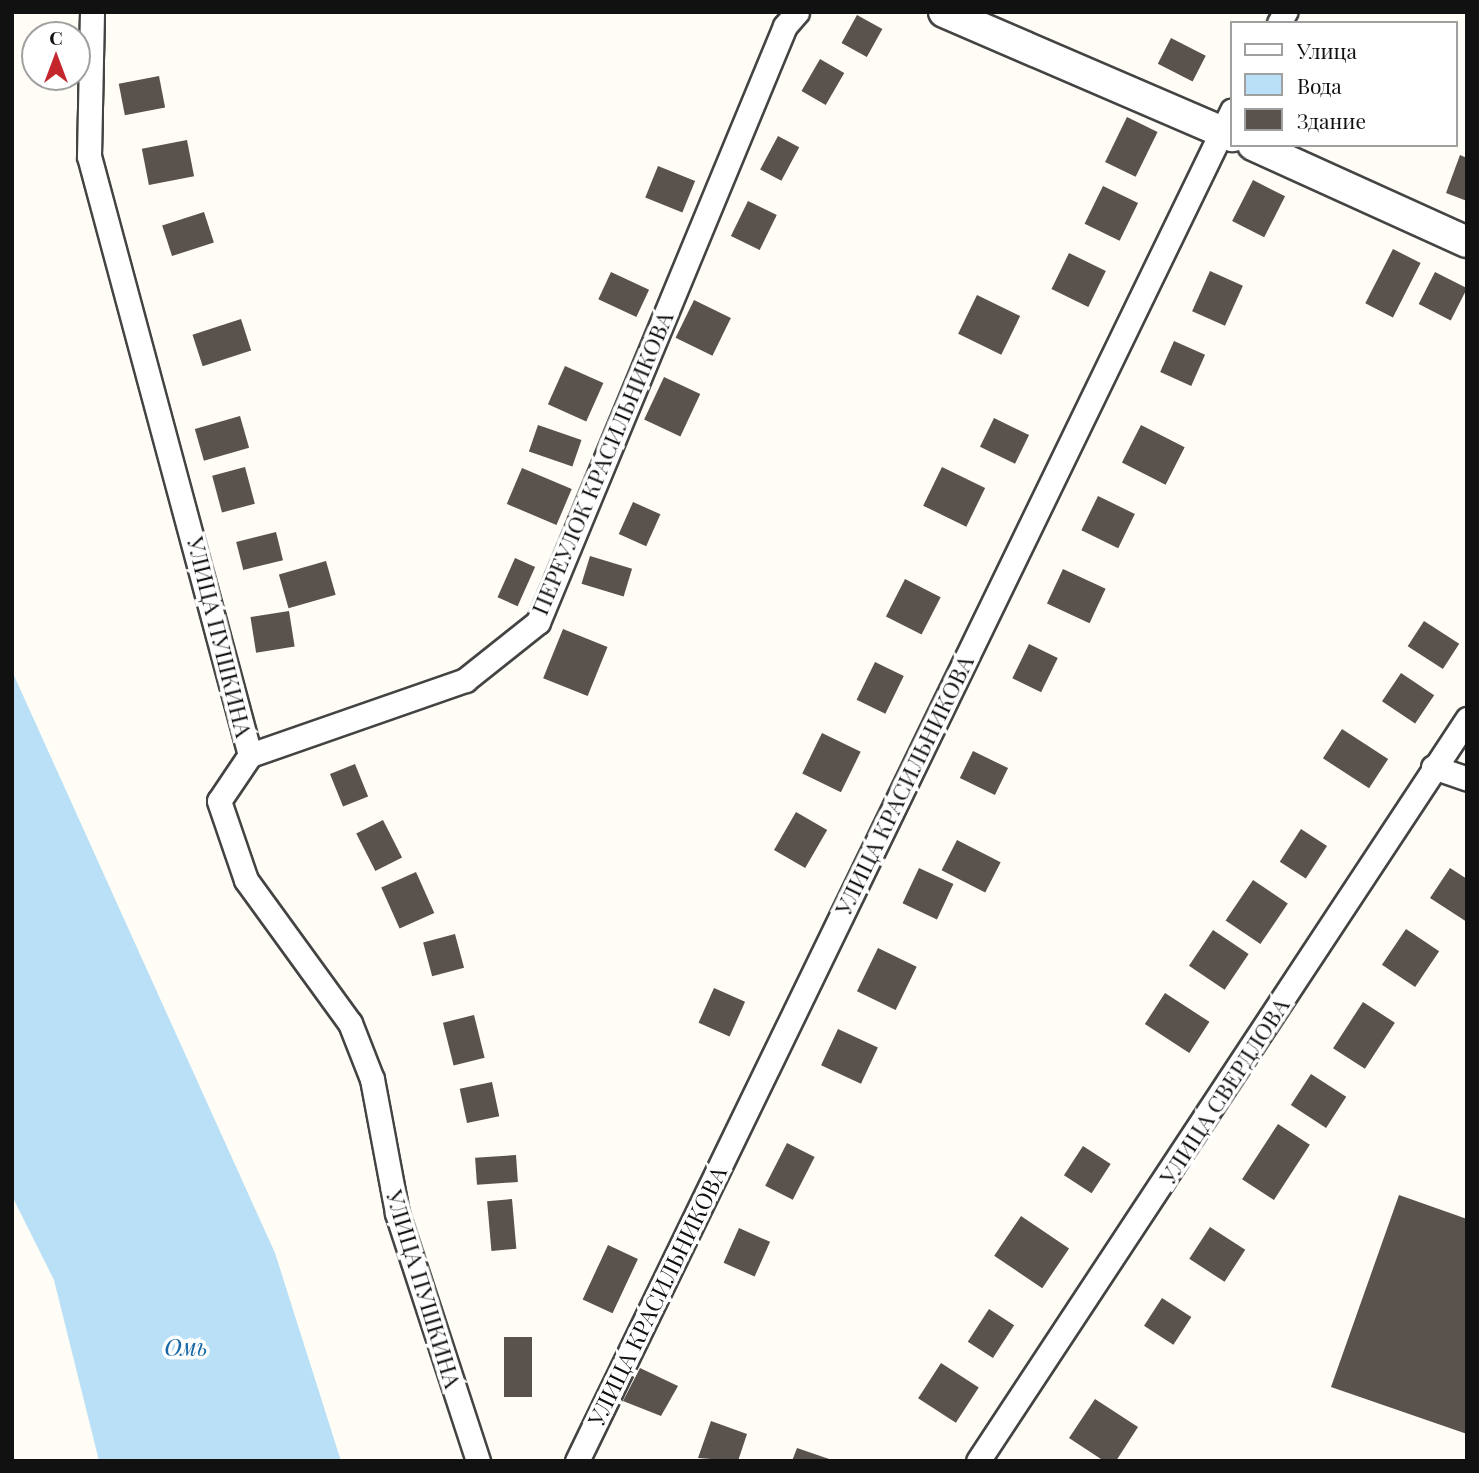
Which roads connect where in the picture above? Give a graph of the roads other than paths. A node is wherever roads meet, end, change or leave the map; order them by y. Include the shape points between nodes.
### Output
1 (92, 12) edge
2 (797, 12) edge
3 (944, 12) edge
4 (1229, 126) edge
5 (1257, 147) edge
6 (1467, 242) edge
7 (1467, 719) edge
8 (250, 755) junction
9 (1433, 767) junction
10 (1467, 779) edge
11 (478, 1461) edge
12 (577, 1461) edge
13 (978, 1461) edge

1 - 8 street, УЛИЦА ПУШКИНА via 89,156
2 - 8 street, ПЕРЕУЛОК КРАСИЛЬНИКОВА via 785,26 538,622 465,680
3 - 4 street
4 - 12 street, УЛИЦА КРАСИЛЬНИКОВА
5 - 6 street
7 - 9 street, УЛИЦА СВЕРДЛОВА
8 - 11 street, УЛИЦА ПУШКИНА via 219,801 228,831 246,880 350,1023 372,1079 397,1213
9 - 10 street
9 - 13 street, УЛИЦА СВЕРДЛОВА

